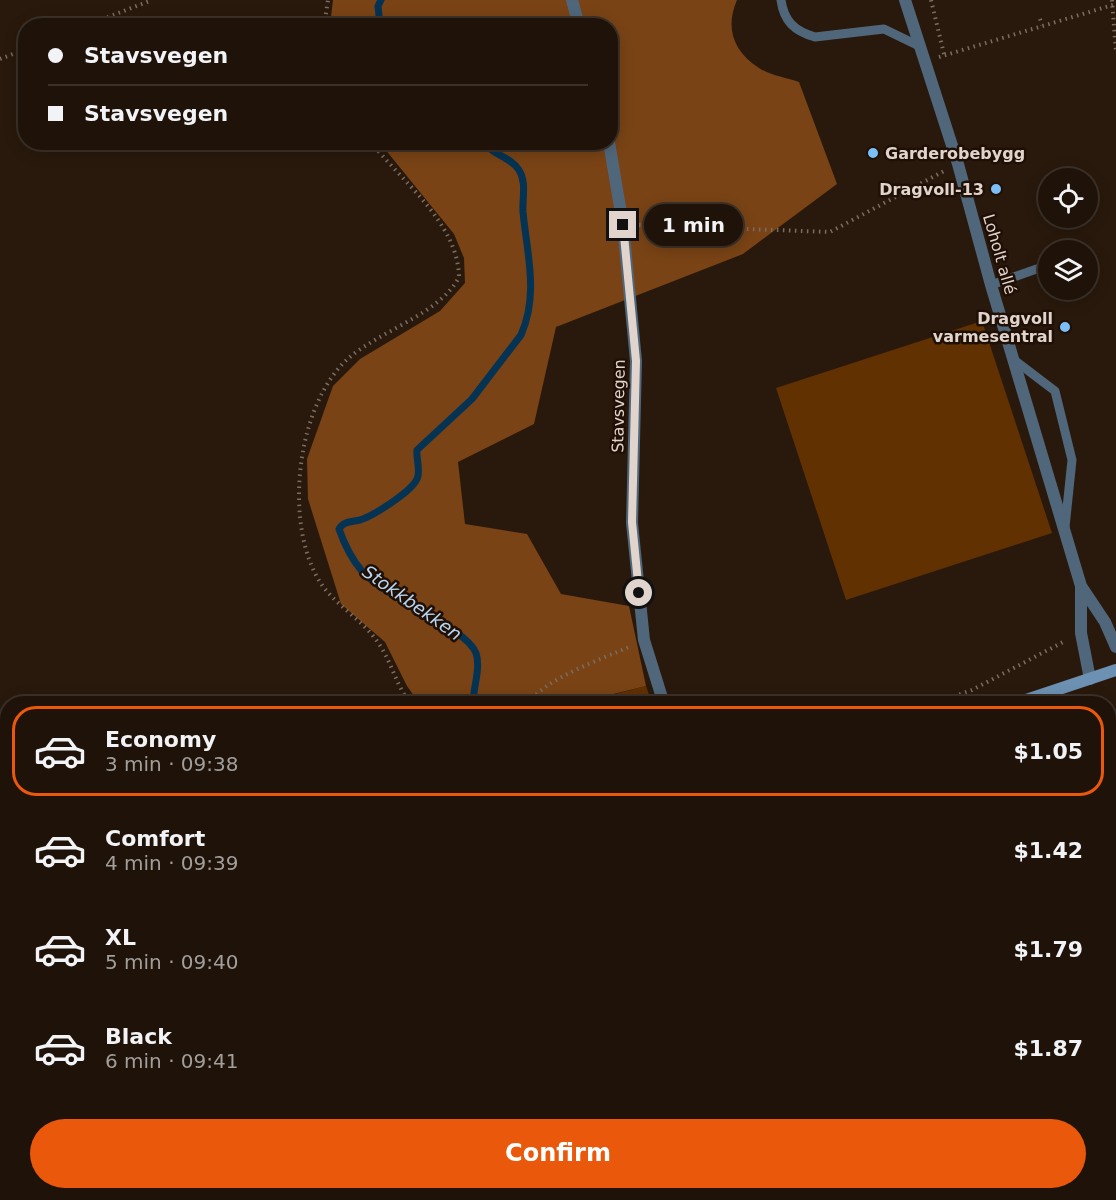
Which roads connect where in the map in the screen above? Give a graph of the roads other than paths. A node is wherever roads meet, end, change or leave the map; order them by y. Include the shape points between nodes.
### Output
1 (572, 0) edge
2 (782, 0) edge
3 (905, 0) edge
4 (577, 18) edge
5 (917, 45) junction
6 (610, 150) edge
7 (1038, 269) edge
8 (991, 285) junction
9 (1013, 359) junction
10 (1065, 529) junction
11 (1081, 586) junction
12 (1116, 647) edge
13 (1116, 670) edge
14 (1090, 679) junction
15 (662, 696) edge
16 (1038, 696) edge

1 - 4 street
2 - 5 lane via 788,22 815,37 884,29
3 - 5 street, Loholt allé
5 - 8 street, Loholt allé via 958,164
6 - 15 street, Stavsvegen via 623,225 636,361 632,522 644,640
7 - 8 lane
8 - 9 street, Loholt allé
9 - 10 street, Loholt allé
9 - 10 lane via 1055,391 1072,460
10 - 11 street, Loholt allé
11 - 12 street, Loholt allé
11 - 14 street, Loholt allé via 1081,633
13 - 14 main road
14 - 16 main road

